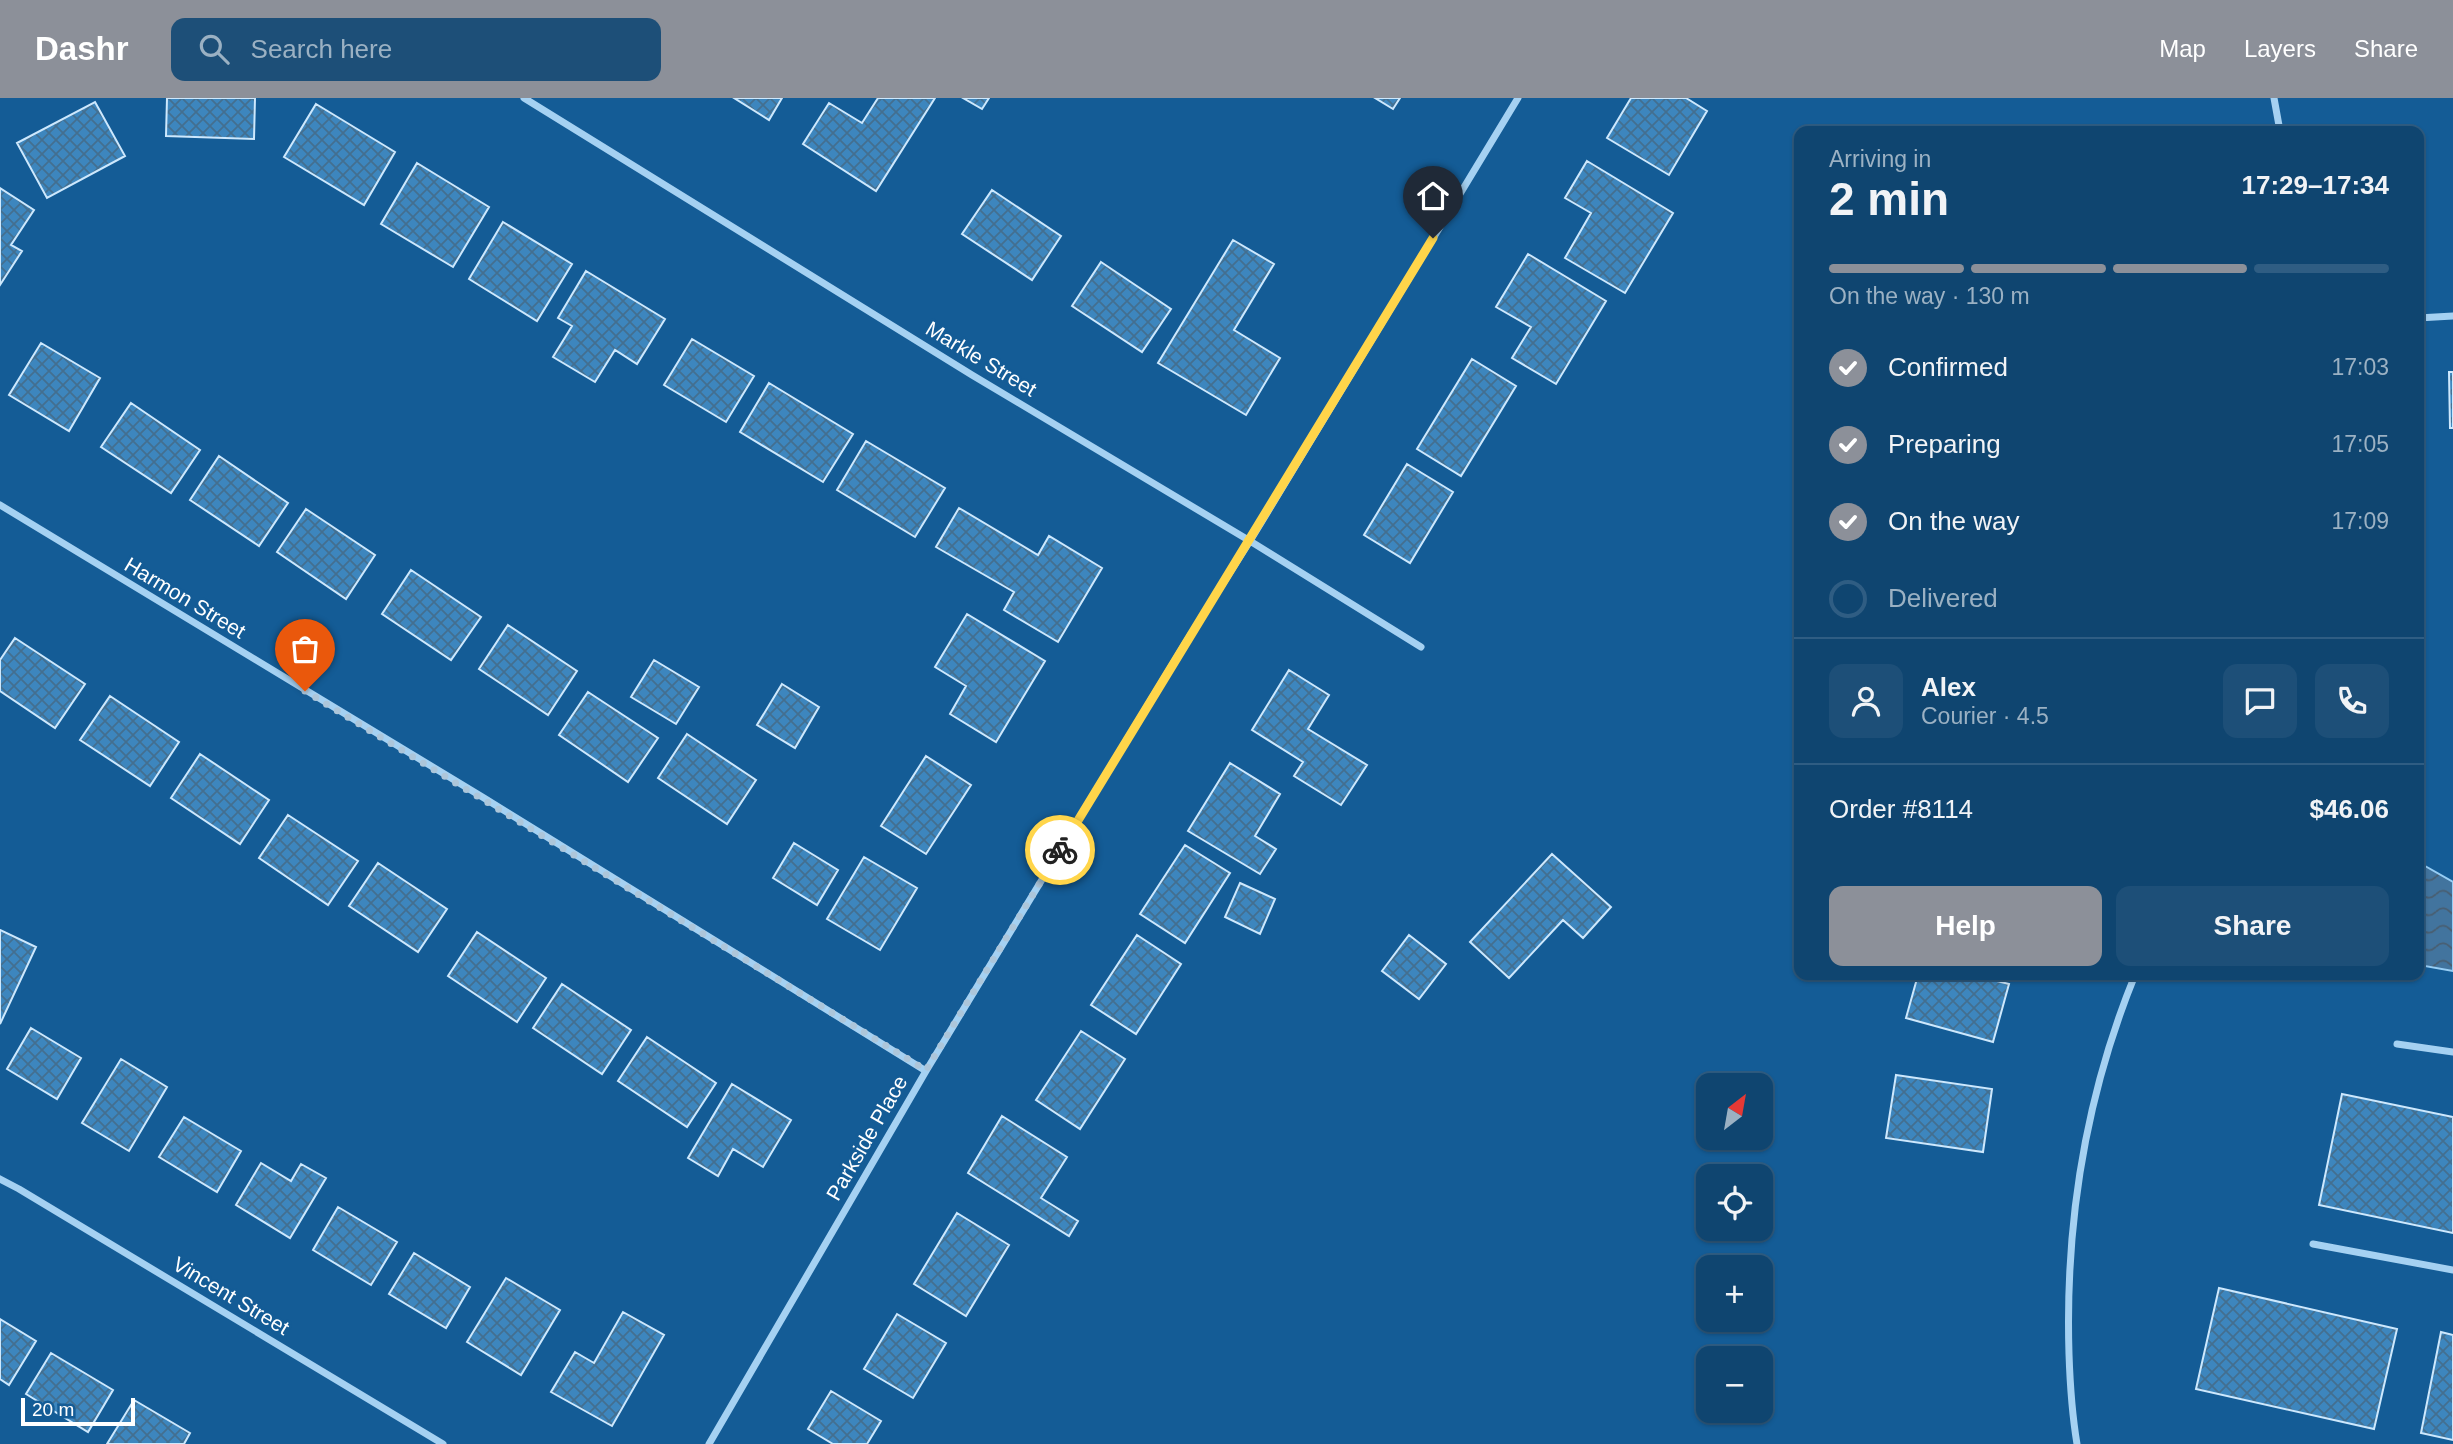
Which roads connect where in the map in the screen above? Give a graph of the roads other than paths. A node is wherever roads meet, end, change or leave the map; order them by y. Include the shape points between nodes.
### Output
1 (524, 98) edge
2 (1518, 98) edge
3 (2274, 98) edge
4 (2279, 126) edge
5 (2453, 316) edge
6 (2424, 318) edge
7 (0, 505) edge
8 (1250, 541) junction
9 (1421, 647) dead end
10 (2133, 980) edge
11 (2397, 1044) dead end
12 (2453, 1052) edge
13 (926, 1070) junction
14 (0, 1179) edge
15 (2313, 1244) dead end
16 (2453, 1270) edge
17 (443, 1444) edge
18 (709, 1444) edge
19 (2077, 1444) edge

1 - 8 street, Markle Street
2 - 8 street, Parkside Place
3 - 4 street
5 - 6 street
7 - 13 street, Harmon Street
8 - 9 street, Markle Street
8 - 13 street, Parkside Place
10 - 19 street via 2103,1068 2071,1231 2068,1335
11 - 12 street
13 - 18 street, Parkside Place
14 - 17 street, Vincent Street
15 - 16 street

